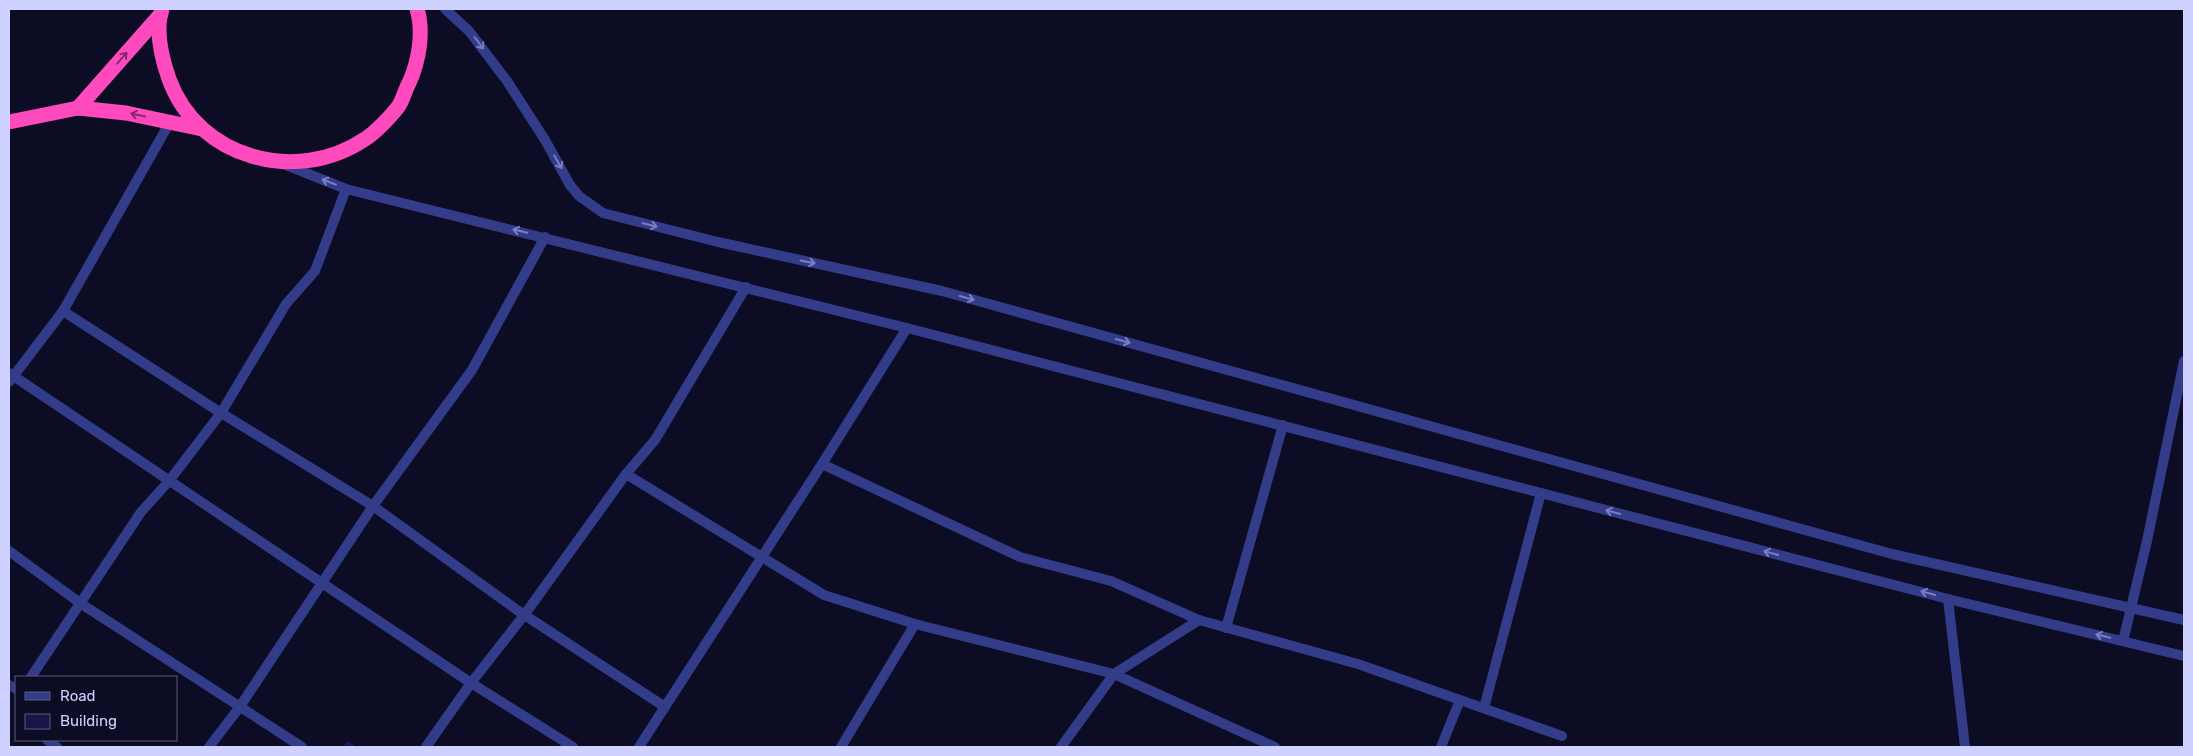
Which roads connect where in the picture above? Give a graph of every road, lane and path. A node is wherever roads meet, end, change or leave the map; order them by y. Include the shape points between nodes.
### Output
1 (417, 9) edge
2 (445, 9) edge
3 (161, 11) edge
4 (78, 108) junction
5 (9, 122) edge
6 (170, 122) junction
7 (202, 129) junction
8 (280, 163) junction
9 (346, 189) junction
10 (545, 237) junction
11 (746, 287) junction
12 (63, 311) junction
13 (907, 328) junction
14 (2184, 361) edge
15 (10, 377) edge
16 (221, 413) junction
17 (1283, 425) junction
18 (822, 464) junction
19 (626, 474) junction
20 (169, 481) junction
21 (1541, 493) junction
22 (373, 506) junction
23 (9, 552) edge
24 (762, 557) junction
25 (322, 581) junction
26 (1948, 598) junction
27 (80, 603) junction
28 (2130, 608) junction
29 (525, 614) junction
30 (1199, 620) junction
31 (2184, 620) edge
32 (915, 624) junction
33 (1226, 628) junction
34 (2123, 641) junction
35 (2184, 656) edge
36 (1114, 674) junction
37 (32, 676) edge
38 (471, 682) junction
39 (1460, 700) junction
40 (665, 707) junction
41 (239, 708) junction
42 (1484, 708) junction
43 (1562, 736) dead end
44 (209, 747) edge
45 (302, 747) edge
46 (426, 747) edge
47 (573, 747) edge
48 (638, 747) edge
49 (841, 747) edge
50 (1061, 747) edge
51 (1275, 747) edge
52 (1441, 747) edge
53 (1965, 747) edge

1 - 8 highway via 420,20 417,66 398,107 366,139 325,158
2 -> 28 street via 469,31 507,80 570,185 603,213 942,291 1892,554
4 -> 3 highway
3 - 7 highway via 161,56 176,96
4 - 5 highway
6 -> 4 highway
6 - 7 highway
6 - 12 street
7 - 8 highway via 238,152
9 -> 8 street
10 -> 9 street
9 - 16 street via 314,271 286,304
10 - 11 street
10 - 22 street via 472,370
11 - 13 street
11 - 19 street via 654,440
12 - 15 street
12 - 16 street
13 - 17 street
13 - 18 street
14 - 28 street
15 - 20 street
16 - 20 street
16 - 22 street
17 - 21 street
17 - 33 street
18 - 24 street
18 - 30 street via 1020,557 1111,581
19 - 24 street
19 - 29 street
20 - 25 street
20 - 27 street via 141,512
26 -> 21 street
21 - 42 street
22 - 25 street
22 - 29 street
23 - 27 street
24 - 32 street via 824,595
24 - 40 street
25 - 38 street
25 - 41 street
34 -> 26 street
26 - 53 street
27 - 37 street
27 - 41 street
28 - 31 street
28 - 34 street
29 - 38 street
29 - 40 street
30 - 33 street
30 - 36 street
32 - 36 street
32 - 49 street
33 - 39 street via 1358,664
34 - 35 street
36 - 50 street
36 - 51 street
38 - 46 street
38 - 47 street
39 - 42 street
39 - 52 street
40 - 48 street
41 - 44 street
41 - 45 street
42 - 43 street

